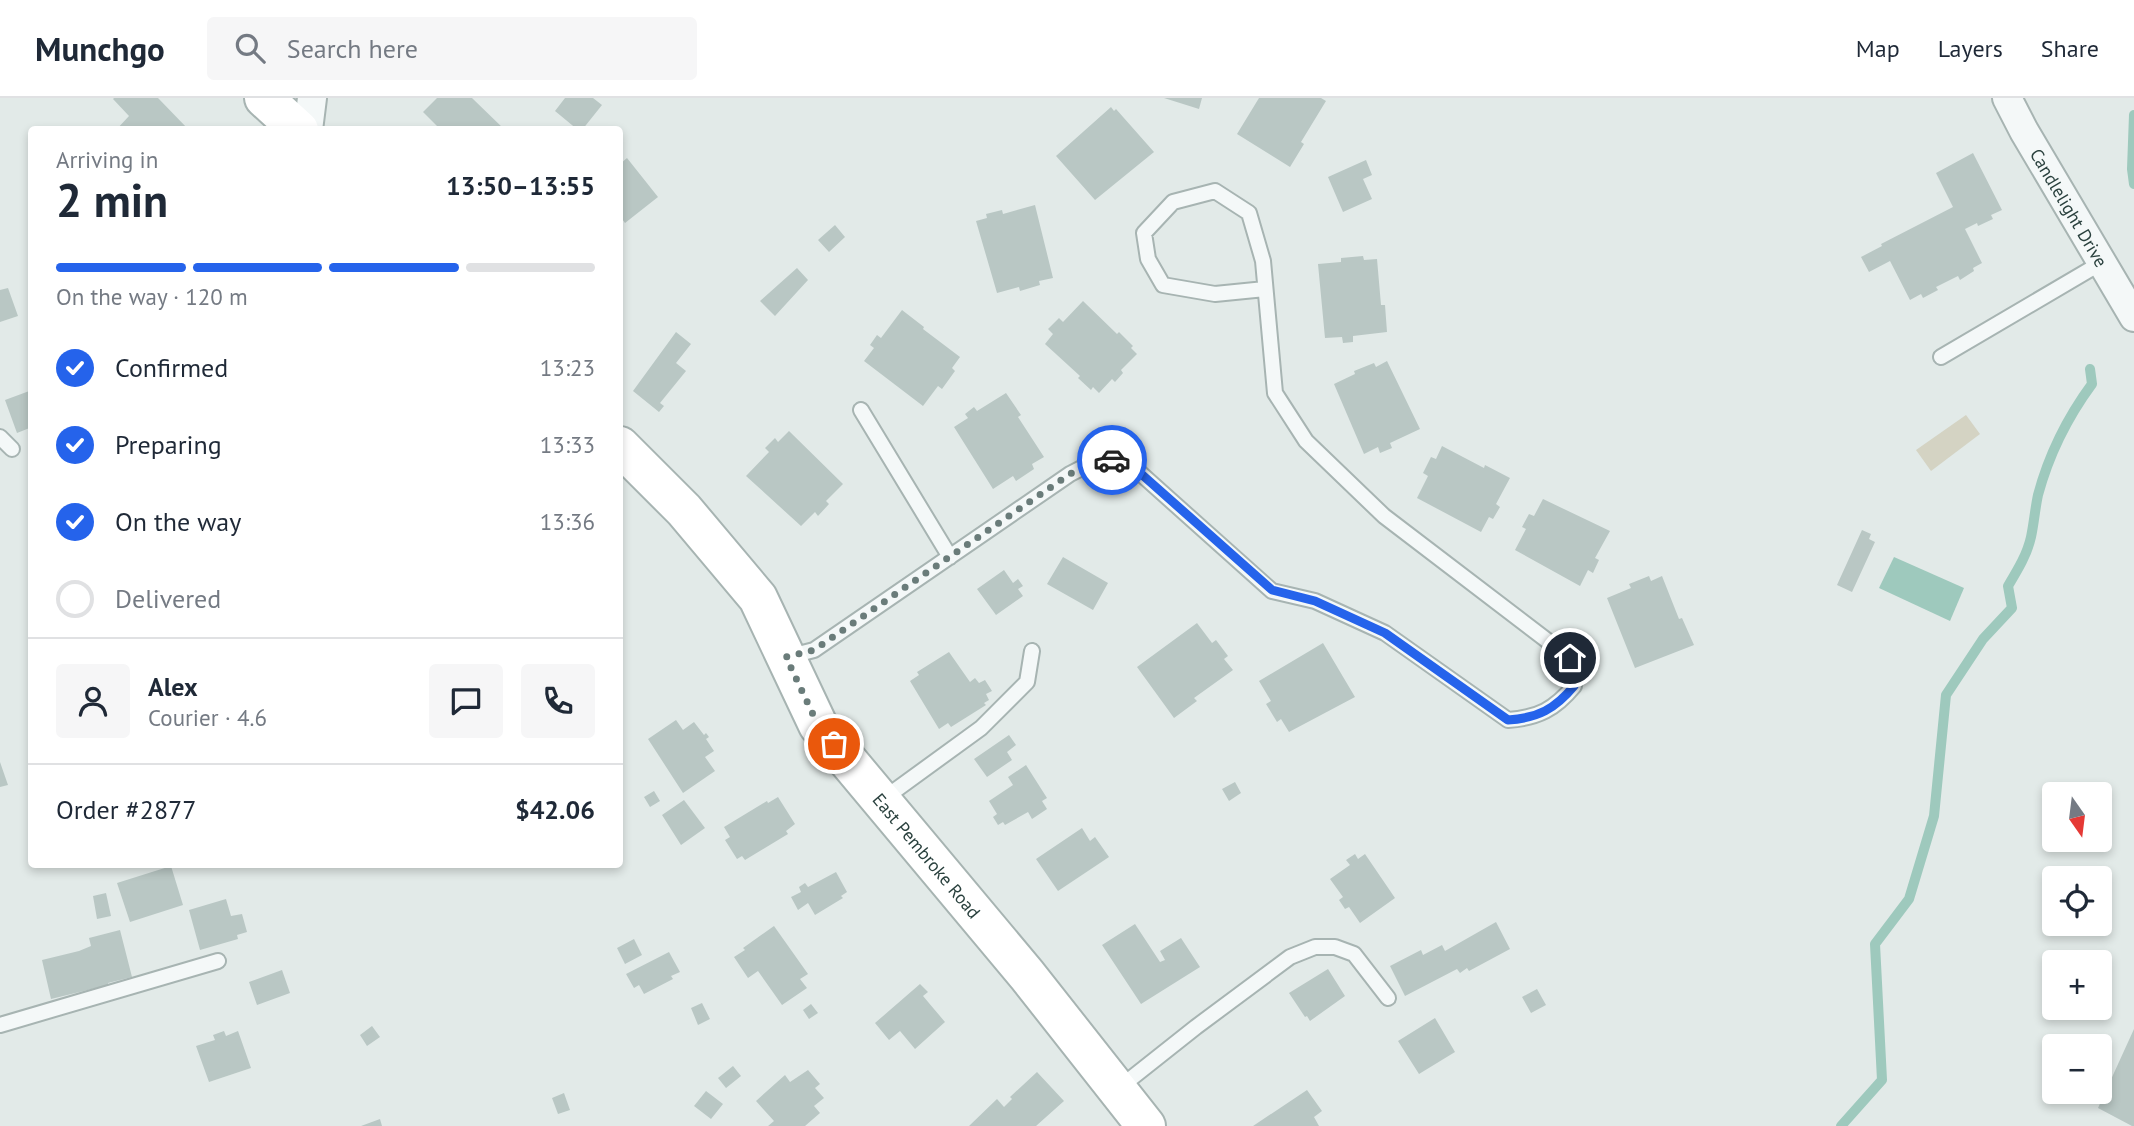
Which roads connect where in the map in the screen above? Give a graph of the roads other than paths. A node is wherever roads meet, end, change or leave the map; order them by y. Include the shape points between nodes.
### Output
1 (264, 98) edge
2 (312, 98) edge
3 (2007, 98) edge
4 (295, 126) edge
5 (308, 126) edge
6 (2101, 263) junction
7 (1265, 289) junction
8 (2134, 317) edge
9 (1941, 357) dead end
10 (861, 410) dead end
11 (0, 437) edge
12 (12, 449) dead end
13 (623, 449) edge
14 (950, 557) junction
15 (1032, 651) dead end
16 (786, 657) junction
17 (881, 800) junction
18 (218, 961) dead end
19 (1388, 998) dead end
20 (0, 1025) edge
21 (1117, 1089) junction
22 (1146, 1126) edge

1 - 4 street
2 - 5 street
3 - 6 street, Candlelight Drive
6 - 8 street, Candlelight Drive
6 - 9 lane
7 - 7 lane via 1263,261 1249,213 1215,191 1173,202 1144,233 1148,259 1163,285 1215,294
7 - 14 lane via 1275,393 1306,441 1384,516 1570,658 1574,686 1560,702 1530,719 1508,720 1385,633 1315,601 1272,590 1130,464 1101,458 1070,474
10 - 14 lane
11 - 12 lane
13 - 16 street, East Pembroke Road via 684,510 758,598
14 - 16 lane via 814,650
15 - 17 lane via 1027,682 981,728
16 - 17 street, East Pembroke Road via 818,725
17 - 21 street, East Pembroke Road
18 - 20 lane
19 - 21 lane via 1354,954 1335,947 1315,947 1290,957
21 - 22 street, East Pembroke Road

